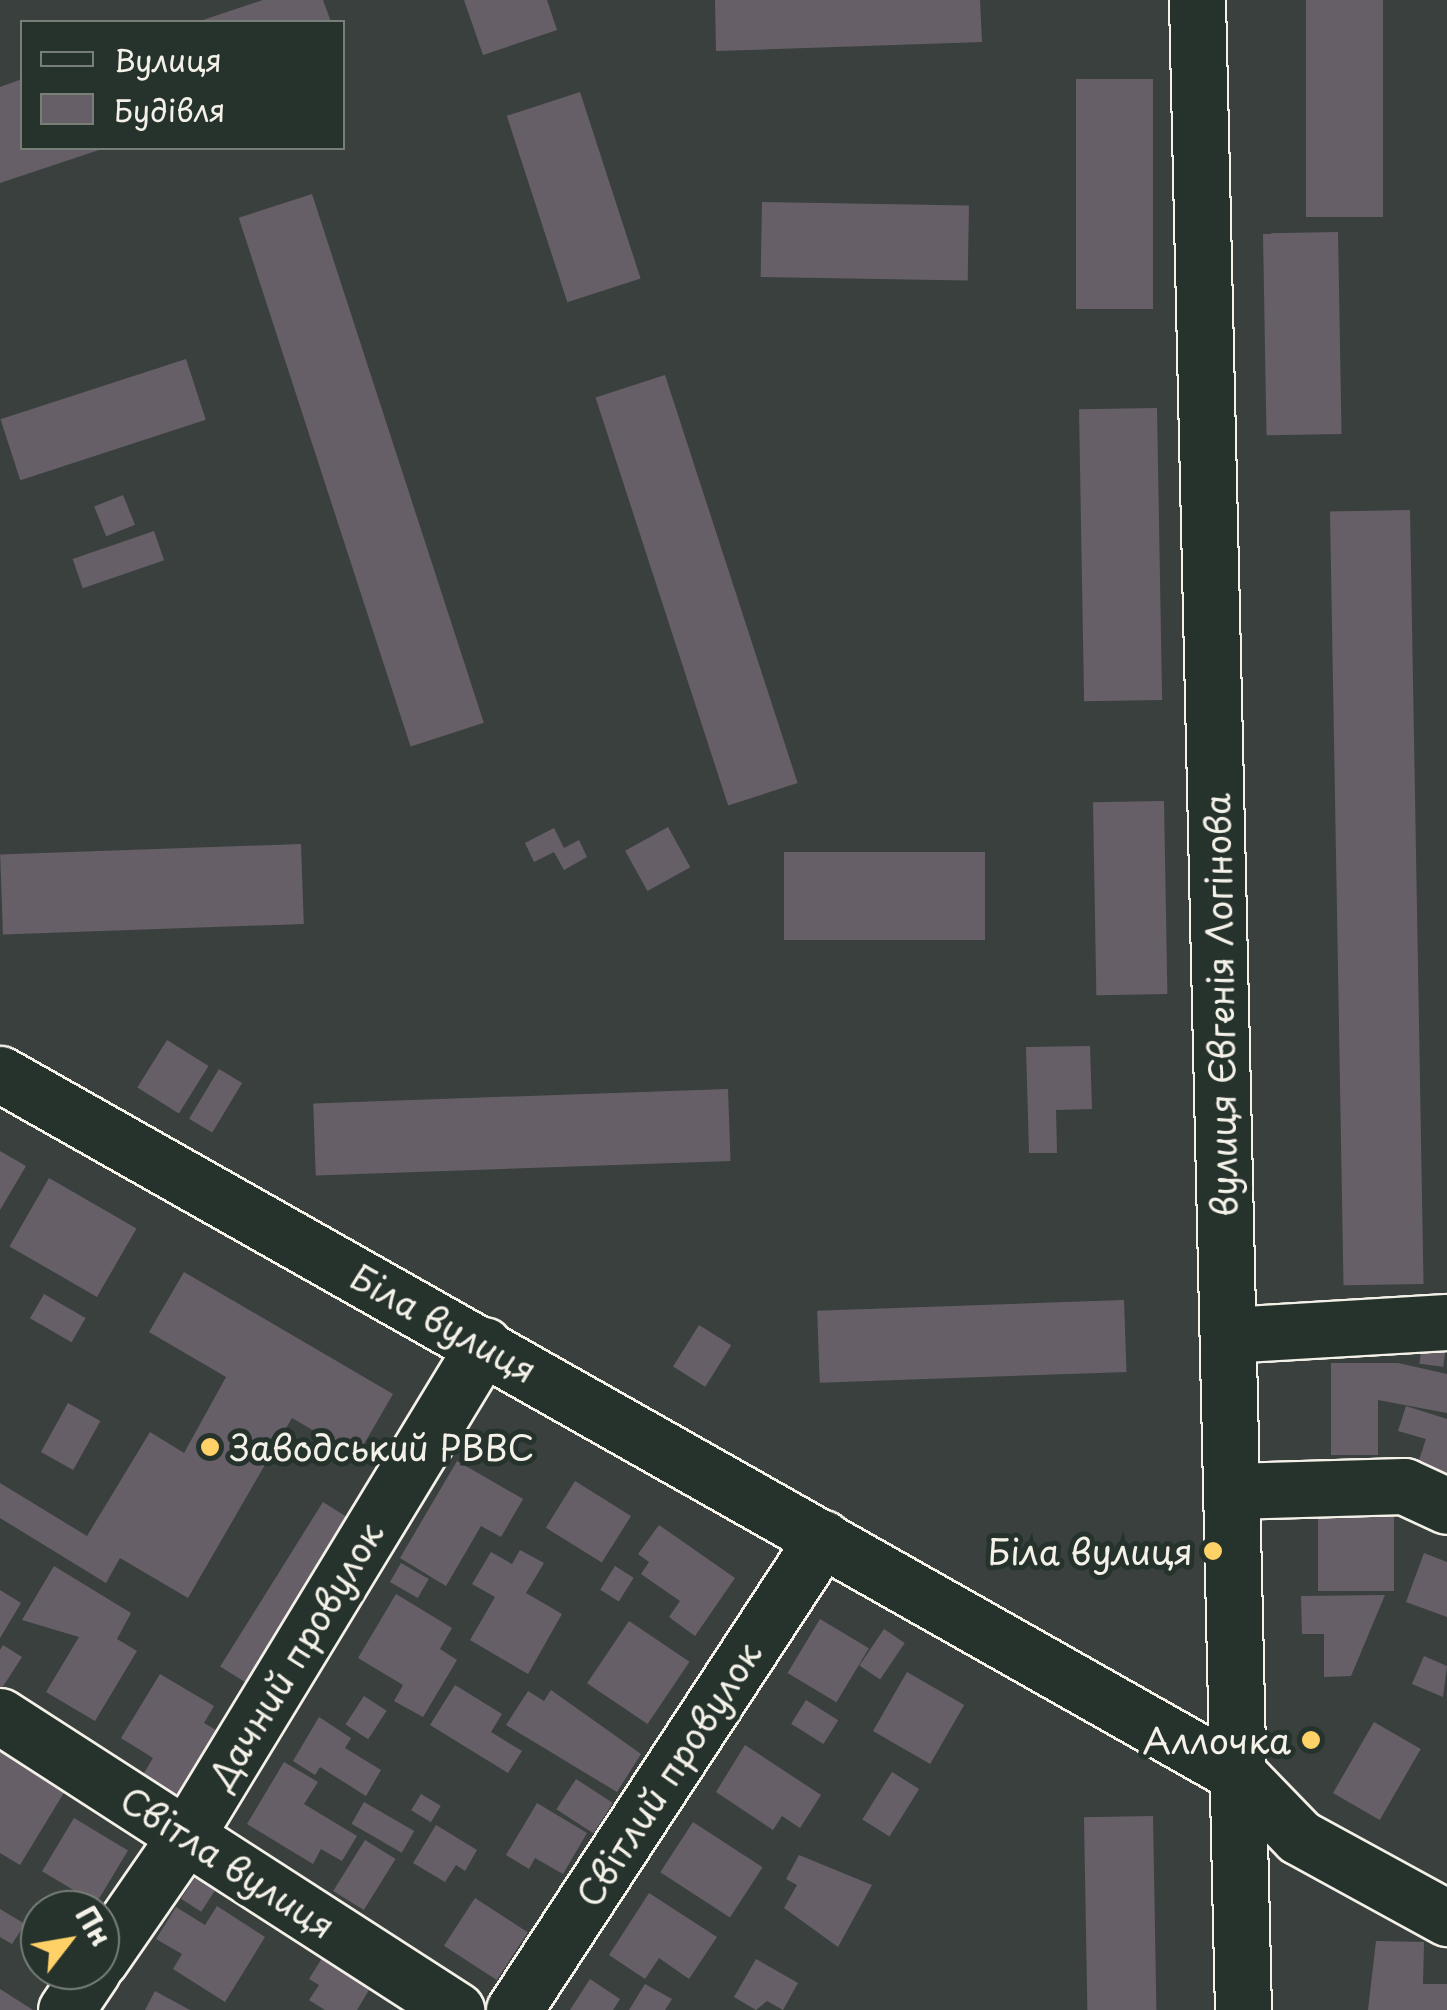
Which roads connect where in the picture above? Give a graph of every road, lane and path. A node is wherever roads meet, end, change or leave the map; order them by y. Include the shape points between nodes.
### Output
1 (1197, 0) edge
2 (0, 1074) edge
3 (1447, 1322) edge
4 (1228, 1335) junction
5 (484, 1345) junction
6 (1232, 1491) junction
7 (1447, 1506) edge
8 (823, 1538) junction
9 (0, 1716) edge
10 (1240, 1775) junction
11 (187, 1834) junction
12 (1447, 1918) edge
13 (120, 1931) edge
14 (456, 2010) edge
15 (514, 2010) edge
16 (1244, 2010) edge

1 - 4 street, вулиця Євгенія Логінова
2 - 5 street, Біла вулиця
3 - 4 street
4 - 6 street, вулиця Євгенія Логінова
5 - 8 street, Біла вулиця
5 - 11 street, Дачний провулок
6 - 7 street via 1404,1486
6 - 10 street, вулиця Євгенія Логінова
8 - 10 street, Біла вулиця
8 - 15 street, Світлий провулок
9 - 11 street, Світла вулиця
10 - 12 street, Біла вулиця via 1299,1837
10 - 16 street, вулиця Євгенія Логінова
11 - 13 street, Дачний провулок
11 - 14 street, Світла вулиця

